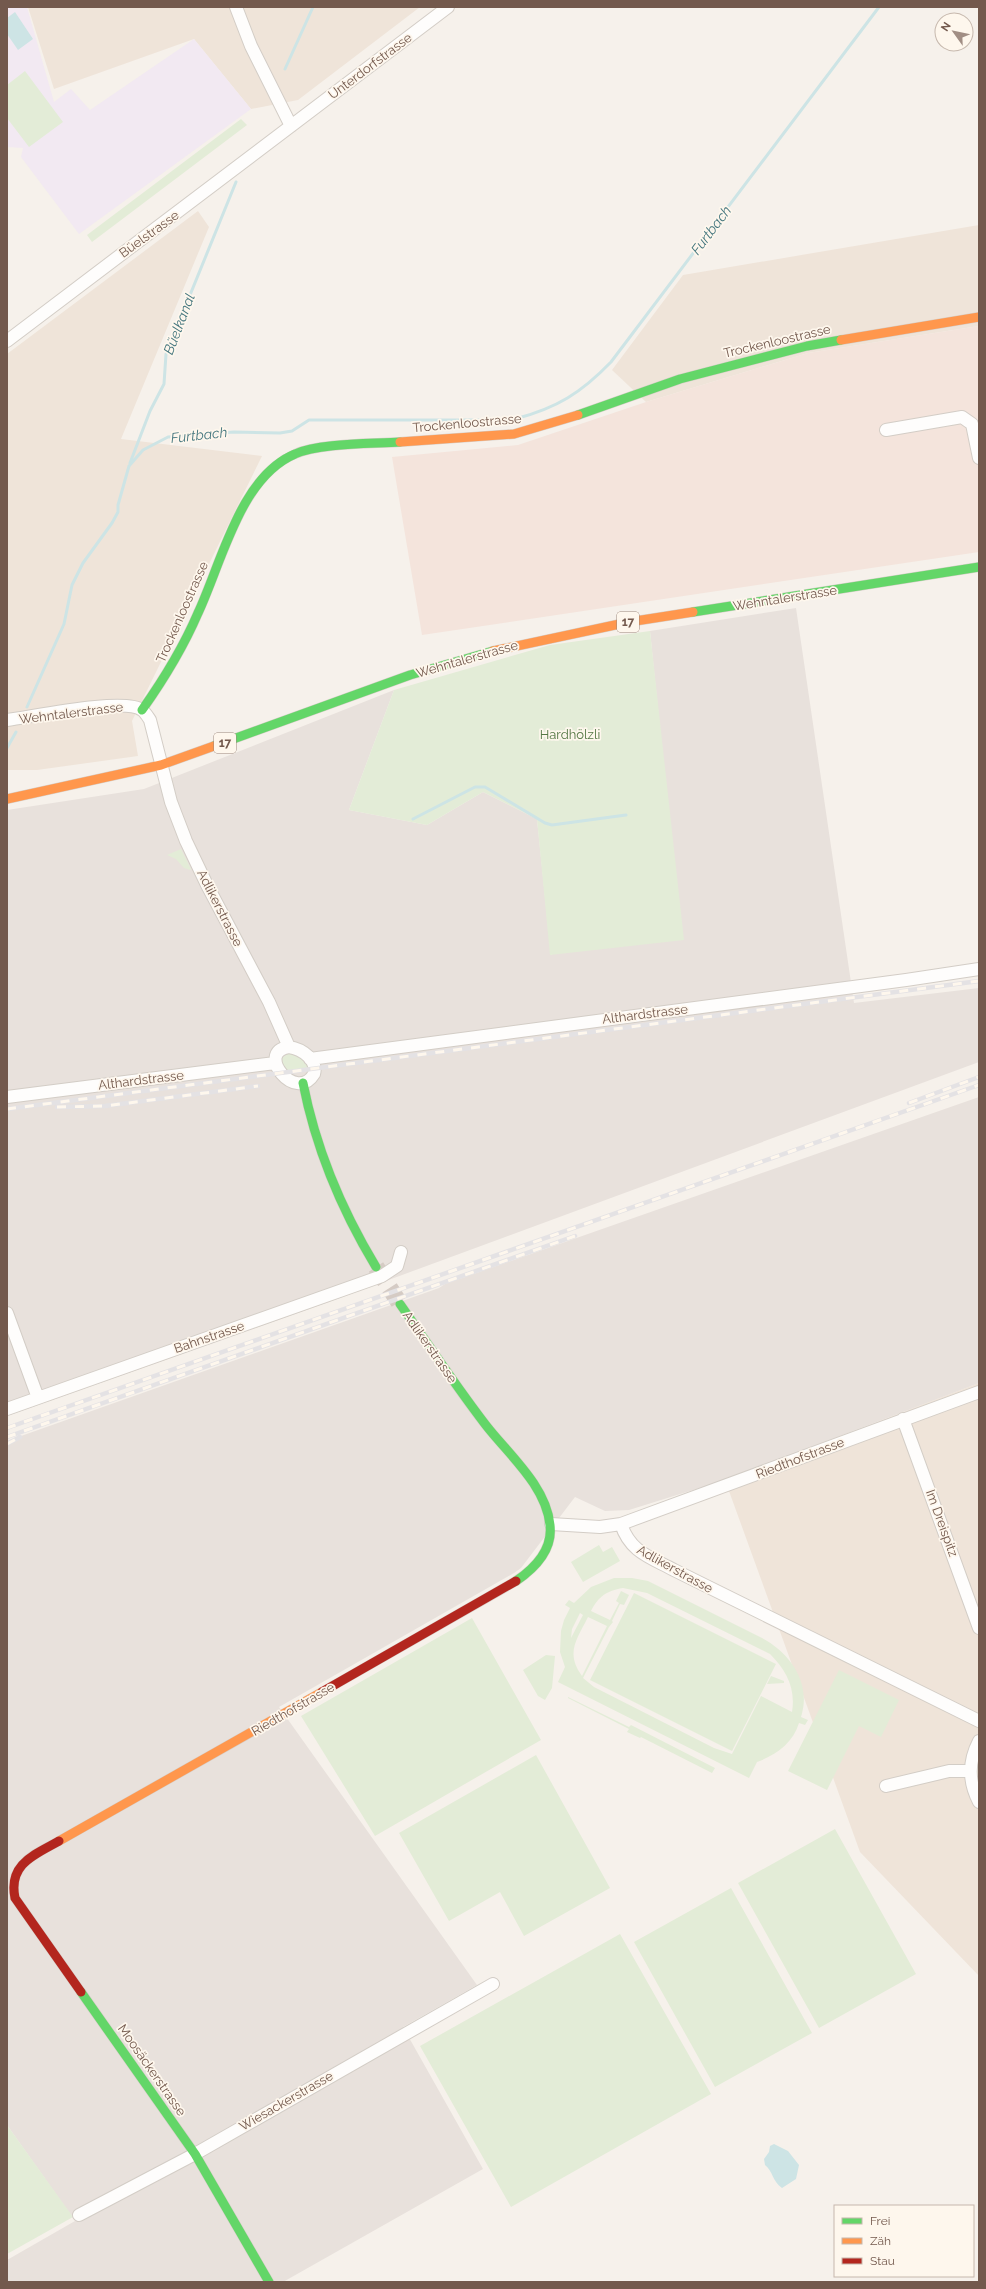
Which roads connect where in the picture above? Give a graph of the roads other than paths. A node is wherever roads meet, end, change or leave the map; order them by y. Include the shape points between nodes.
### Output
1 (236, 7) edge
2 (448, 7) edge
3 (291, 126) junction
4 (979, 317) edge
5 (7, 341) edge
6 (886, 430) dead end
7 (979, 458) edge
8 (979, 567) edge
9 (142, 710) junction
10 (7, 720) edge
11 (161, 765) junction
12 (7, 799) edge
13 (979, 969) edge
14 (289, 1048) junction
15 (310, 1058) junction
16 (275, 1063) junction
17 (303, 1083) junction
18 (7, 1097) edge
19 (401, 1252) dead end
20 (376, 1267) tunnel mouth
21 (400, 1304) tunnel mouth
22 (7, 1313) edge
23 (979, 1392) edge
24 (38, 1398) junction
25 (7, 1409) edge
26 (903, 1419) junction
27 (551, 1524) junction
28 (621, 1524) junction
29 (979, 1628) edge
30 (979, 1721) edge
31 (979, 1741) edge
32 (969, 1771) junction
33 (886, 1786) dead end
34 (979, 1802) edge
35 (14, 1878) joint
36 (493, 1984) dead end
37 (195, 2154) junction
38 (79, 2216) dead end
39 (269, 2282) edge

1 - 3 street via 251,46
2 - 3 street, Unterdorfstrasse
3 - 5 street, Büelstrasse
4 - 9 street, Trockenloostrasse via 806,346 680,379 620,401 514,434 309,448 295,452 266,472 254,486 177,658 162,686
6 - 7 street via 962,417 972,424
8 - 11 street, Wehntalerstrasse / 17 via 628,622 512,646 410,675
9 - 10 street, Wehntalerstrasse via 130,706 102,706
9 - 11 street, Wehntalerstrasse via 150,720
11 - 12 street, 17
11 - 14 street, Adlikerstrasse via 171,802 186,841 269,1002
13 - 15 street, Althardstrasse
14 - 15 street via 297,1049
14 - 16 street via 280,1051
15 - 17 street via 314,1064 314,1072 309,1080
16 - 17 street via 278,1071 287,1079
16 - 18 street, Althardstrasse
17 - 20 street via 314,1132 334,1186 361,1244
19 - 24 street, Bahnstrasse via 397,1266 382,1276
21 - 27 street, Adlikerstrasse via 485,1424 538,1492
22 - 24 street
23 - 26 street, Riedthofstrasse
24 - 25 street, Bahnstrasse
26 - 28 street, Riedthofstrasse
26 - 29 street, Im Dreispitz
27 - 28 street via 600,1527
27 - 35 street, Riedthofstrasse via 546,1552 519,1580 32,1856 22,1864
28 - 30 street, Adlikerstrasse via 624,1534 634,1548
31 - 32 street
32 - 33 street via 949,1771
32 - 34 street via 973,1791
35 - 37 street, Moosäckerstrasse via 12,1887 15,1898
36 - 37 street, Wiesackerstrasse
37 - 38 street, Wiesackerstrasse
37 - 39 street, Moosäckerstrasse

